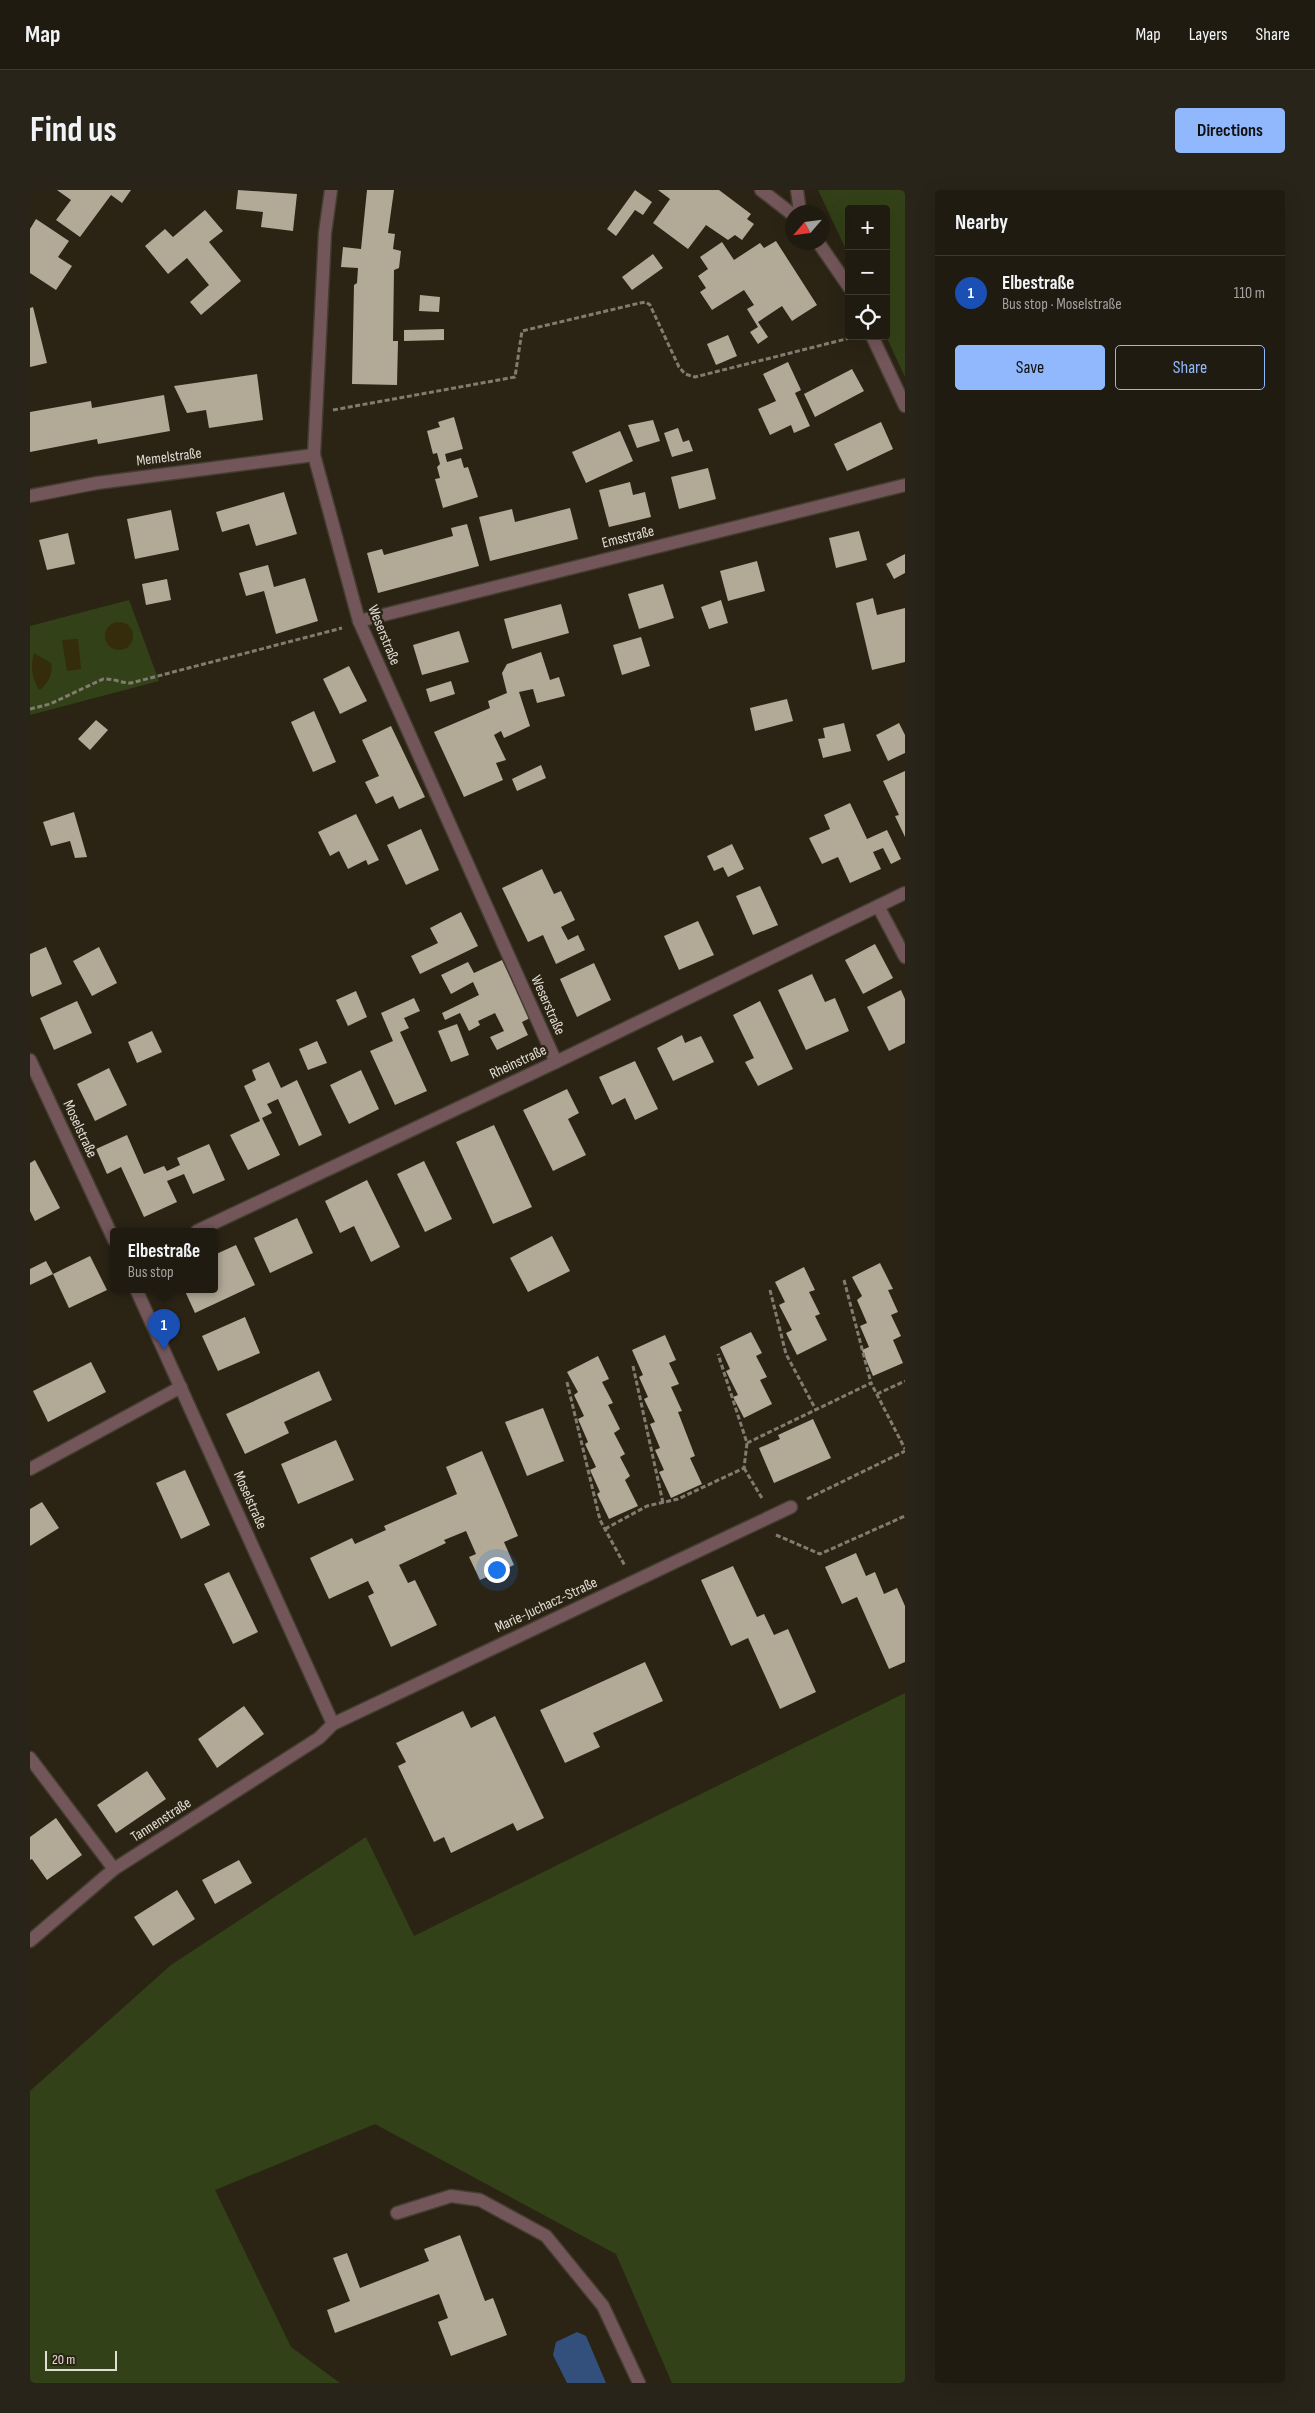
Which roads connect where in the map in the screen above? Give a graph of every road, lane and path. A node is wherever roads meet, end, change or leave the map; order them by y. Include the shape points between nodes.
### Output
1 (331, 190) edge
2 (761, 190) edge
3 (797, 190) edge
4 (799, 205) edge
5 (785, 209) edge
6 (824, 250) edge
7 (845, 278) edge
8 (845, 339) edge
9 (874, 340) edge
10 (905, 406) edge
11 (316, 413) junction
12 (314, 454) junction
13 (905, 485) edge
14 (30, 496) edge
15 (359, 621) junction
16 (30, 709) edge
17 (905, 893) edge
18 (878, 906) junction
19 (905, 957) edge
20 (30, 1060) edge
21 (556, 1062) junction
22 (203, 1228) edge
23 (110, 1231) edge
24 (844, 1280) dead end
25 (770, 1290) dead end
26 (138, 1293) edge
27 (718, 1354) dead end
28 (633, 1366) dead end
29 (905, 1381) edge
30 (567, 1382) dead end
31 (871, 1383) junction
32 (181, 1387) junction
33 (876, 1394) junction
34 (816, 1410) junction
35 (747, 1443) junction
36 (905, 1450) edge
37 (744, 1468) junction
38 (30, 1469) edge
39 (663, 1503) junction
40 (791, 1507) joint
41 (772, 1516) junction
42 (905, 1516) edge
43 (753, 1525) junction
44 (605, 1529) junction
45 (633, 1582) junction
46 (334, 1724) junction
47 (319, 1738) joint
48 (30, 1758) edge
49 (114, 1869) junction
50 (30, 1941) edge
51 (397, 2213) dead end
52 (639, 2383) edge

1 - 11 street, Weserstraße via 325,233
2 - 5 street
3 - 4 street
6 - 7 street
8 - 11 path via 695,377 685,374 679,367 650,305 640,302 522,331 515,377
9 - 10 street
11 - 12 street, Weserstraße
12 - 14 street, Memelstraße via 98,483
12 - 15 street, Weserstraße
13 - 15 street, Emsstraße
15 - 16 path via 334,632 131,683 103,679 50,704
15 - 21 street, Weserstraße
17 - 18 street, Rheinstraße
18 - 19 street
18 - 21 street, Rheinstraße
20 - 23 street, Moselstraße
21 - 22 street, Rheinstraße
24 - 31 path
25 - 34 path via 786,1354
26 - 32 street, Moselstraße
27 - 35 path
28 - 39 path
29 - 33 path
30 - 44 path via 600,1520
31 - 33 path
31 - 34 path
32 - 38 street
32 - 46 street, Moselstraße
33 - 36 path
34 - 35 path
35 - 37 path
36 - 40 path
37 - 39 path
37 - 41 path
39 - 44 path via 647,1506
40 - 41 street, Marie-Juchacz-Straße
41 - 43 street, Marie-Juchacz-Straße
42 - 43 path via 820,1554
43 - 45 street, Marie-Juchacz-Straße
44 - 45 path
45 - 46 street, Marie-Juchacz-Straße
46 - 47 street, Marie-Juchacz-Straße
47 - 49 street, Tannenstraße
48 - 49 street
49 - 50 street, Tannenstraße
51 - 52 street via 450,2196 480,2200 546,2236 603,2306

